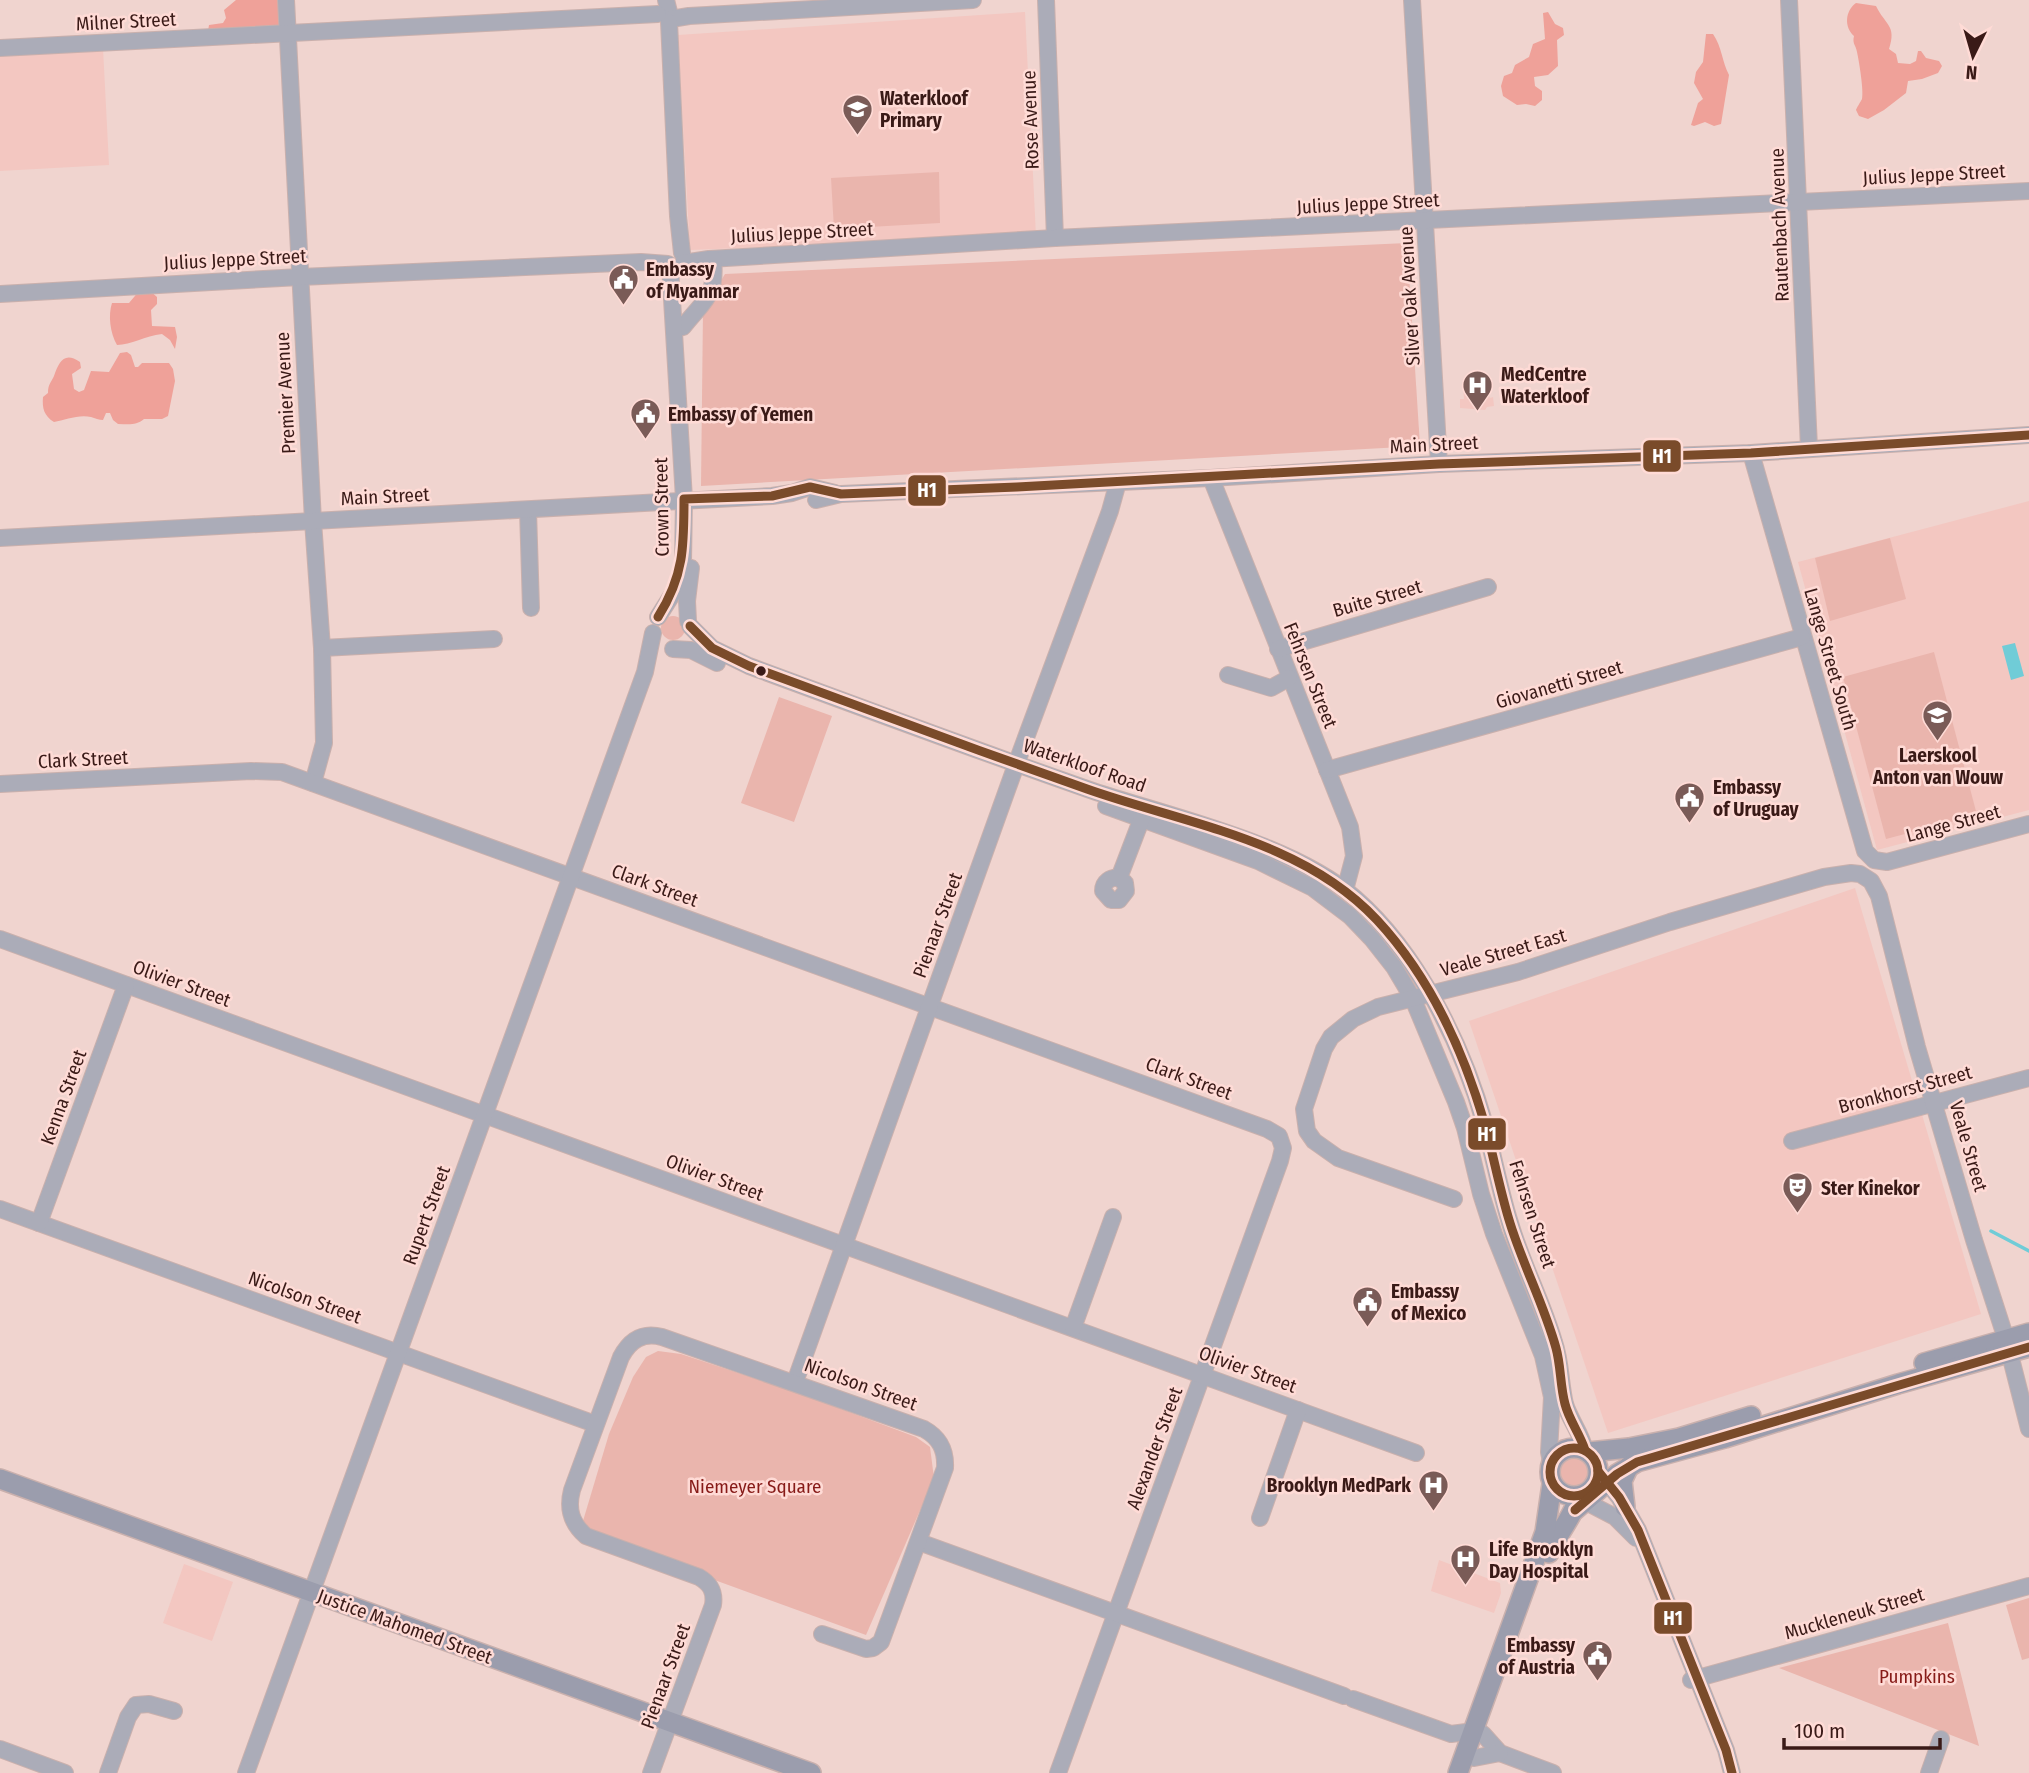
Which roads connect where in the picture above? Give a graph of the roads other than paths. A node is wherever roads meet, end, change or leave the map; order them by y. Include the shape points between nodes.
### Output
1 (286, 0) edge
2 (973, 0) edge
3 (1046, 0) edge
4 (1412, 0) edge
5 (1789, 0) edge
6 (664, 14) edge
7 (288, 34) junction
8 (0, 48) edge
9 (2029, 191) edge
10 (1799, 202) junction
11 (1426, 221) junction
12 (1055, 238) junction
13 (676, 259) junction
14 (711, 259) junction
15 (300, 277) junction
16 (0, 294) edge
17 (679, 328) junction
18 (2029, 435) edge
19 (1809, 448) junction
20 (1751, 453) junction
21 (1439, 464) junction
22 (1211, 478) junction
23 (1118, 482) junction
24 (688, 499) junction
25 (528, 510) junction
26 (313, 521) junction
27 (0, 538) edge
28 (1488, 587) dead end
29 (531, 608) dead end
30 (689, 623) junction
31 (656, 625) junction
32 (1802, 637) junction
33 (494, 639) dead end
34 (322, 648) junction
35 (671, 649) junction
36 (1278, 649) junction
37 (645, 672) junction
38 (1228, 675) dead end
39 (1289, 678) junction
40 (881, 720) junction
41 (1015, 768) junction
42 (1327, 770) junction
43 (313, 783) junction
44 (0, 784) edge
45 (1144, 813) junction
46 (2029, 824) edge
47 (1198, 831) junction
48 (1887, 862) joint
49 (571, 877) junction
50 (1866, 877) joint
51 (1119, 878) dead end
52 (1345, 890) junction
53 (0, 939) edge
54 (126, 985) junction
55 (1431, 994) junction
56 (1413, 999) junction
57 (930, 1007) junction
58 (2029, 1078) edge
59 (1934, 1103) junction
60 (485, 1116) junction
61 (1279, 1136) joint
62 (1792, 1141) dead end
63 (1454, 1199) dead end
64 (0, 1209) edge
65 (1113, 1217) dead end
66 (39, 1223) junction
67 (1511, 1226) junction
68 (844, 1245) junction
69 (1525, 1306) junction
70 (1073, 1328) junction
71 (2029, 1333) edge
72 (2015, 1346) edge
73 (398, 1353) junction
74 (1203, 1375) junction
75 (794, 1382) junction
76 (1298, 1410) junction
77 (595, 1424) junction
78 (2029, 1429) edge
79 (1587, 1451) junction
80 (1416, 1453) dead end
81 (1654, 1456) junction
82 (1551, 1462) junction
83 (1629, 1465) junction
84 (0, 1479) edge
85 (1552, 1484) junction
86 (1591, 1489) junction
87 (1625, 1507) junction
88 (1260, 1518) dead end
89 (919, 1542) junction
90 (1646, 1551) junction
91 (2029, 1586) edge
92 (312, 1592) junction
93 (713, 1592) joint
94 (1116, 1614) junction
95 (822, 1634) dead end
96 (1694, 1679) junction
97 (174, 1712) dead end
98 (670, 1722) junction
99 (1478, 1732) junction
100 (1451, 1734) junction
101 (1941, 1739) dead end
102 (0, 1749) edge
103 (1500, 1754) junction
104 (1466, 1765) edge
105 (65, 1773) edge
106 (108, 1773) edge
107 (246, 1773) edge
108 (652, 1773) edge
109 (811, 1773) edge
110 (1058, 1773) edge
111 (1553, 1773) edge
112 (1731, 1773) edge
113 (1929, 1773) edge

1 - 7 street, Premier Avenue
2 - 6 street, Milner Street
3 - 12 street, Rose Avenue
4 - 11 street, Silver Oak Avenue
5 - 10 street, Rautenbach Avenue
6 - 7 street, Milner Street
6 - 13 street, Crown Street
7 - 8 street, Milner Street
7 - 15 street, Premier Avenue
9 - 10 street, Julius Jeppe Street
10 - 11 street, Julius Jeppe Street
10 - 19 street, Rautenbach Avenue
11 - 12 street, Julius Jeppe Street
11 - 21 street, Silver Oak Avenue
12 - 14 street, Julius Jeppe Street
13 - 14 street, Julius Jeppe Street
13 - 15 street, Julius Jeppe Street
13 - 17 street, Crown Street
14 - 17 street via 713,290
15 - 16 street, Julius Jeppe Street
15 - 26 street, Premier Avenue
17 - 24 street, Crown Street
18 - 19 street, Main Street
19 - 20 street, Main Street
20 - 21 street, Main Street
20 - 32 street, Lange Street South
21 - 22 street, Main Street
22 - 23 street, Main Street
22 - 36 street, Fehrsen Street
23 - 24 street, Main Street
23 - 41 street, Pienaar Street
24 - 25 street, Main Street
24 - 30 street, Crown Street
24 - 31 street, Crown Street via 681,577
25 - 26 street, Main Street
25 - 29 street
26 - 27 street, Main Street
26 - 34 street, Premier Avenue
28 - 36 street, Buite Street
30 - 31 street via 674,612 664,613
30 - 35 street via 687,641
30 - 40 street, Waterkloof Road via 705,643 724,656
31 - 35 street via 658,643
31 - 37 street, Rupert Street
32 - 42 street, Giovanetti Street
32 - 48 street, Lange Street South via 1865,851 1874,860
33 - 34 street
34 - 43 street, Premier Avenue via 324,743
35 - 37 street, Rupert Street
35 - 40 street, Waterkloof Road via 695,651 729,669
36 - 39 street, Fehrsen Street
37 - 49 street, Rupert Street
38 - 39 street via 1271,688
39 - 42 street, Fehrsen Street
40 - 41 street, Waterkloof Road
41 - 45 street, Waterkloof Road
41 - 57 street, Pienaar Street
42 - 52 street, Fehrsen Street via 1352,835 1353,862
43 - 44 street, Clark Street via 266,770
43 - 49 street, Clark Street
45 - 47 street, Waterkloof Road
45 - 51 street
46 - 48 street, Lange Street
47 - 52 street, Waterkloof Road via 1287,857
47 - 56 street, Waterkloof Road via 1330,900 1385,954
49 - 57 street, Clark Street
49 - 60 street, Rupert Street
50 - 55 street, Veale Street East via 1851,873 1824,877 1518,972
50 - 59 street, Veale Street via 1879,896
52 - 55 street, Waterkloof Road via 1389,933
53 - 54 street, Olivier Street
54 - 60 street, Olivier Street
54 - 66 street, Kenna Street
55 - 56 street, Veale Street East
55 - 67 street, Fehrsen Street via 1484,1122
56 - 63 street, Veale Street East via 1362,1013 1332,1037 1306,1101 1304,1124 1314,1142 1338,1158
56 - 69 street, Fehrsen Street via 1456,1102 1494,1234
57 - 61 street, Clark Street
57 - 68 street, Pienaar Street
58 - 59 street, Bronkhorst Street
59 - 62 street, Bronkhorst Street
59 - 72 street, Veale Street via 1974,1240
60 - 68 street, Olivier Street
60 - 73 street, Rupert Street
61 - 74 street, Alexander Street via 1282,1154
64 - 66 street, Nicolson Street
65 - 70 street
66 - 73 street, Nicolson Street
67 - 69 street via 1508,1243 1524,1288
67 - 79 street, Fehrsen Street via 1550,1327 1566,1406
68 - 70 street, Olivier Street
68 - 75 street, Pienaar Street
69 - 82 street, Fehrsen Street via 1551,1387
70 - 74 street, Olivier Street
71 - 72 main road
72 - 78 street, Veale Street
72 - 79 main road via 1679,1438
72 - 81 main road
73 - 77 street, Nicolson Street
73 - 92 street, Rupert Street
74 - 76 street, Olivier Street
74 - 94 street, Alexander Street
75 - 77 street, Nicolson Street via 648,1335 624,1351
75 - 89 street, Nicolson Street via 924,1429 939,1441 945,1468
76 - 80 street, Olivier Street
76 - 88 street
77 - 93 street, Nicolson Street via 570,1501 578,1529 592,1540 699,1577
79 - 82 main road via 1566,1449
79 - 86 main road via 1597,1464
81 - 83 main road
81 - 86 main road via 1626,1461
82 - 85 main road
83 - 86 main road
83 - 87 main road via 1622,1481
84 - 92 main road, Justice Mahomed Street
85 - 86 main road via 1563,1494
85 - 99 main road via 1545,1532
86 - 87 street
86 - 90 street
86 - 99 main road via 1556,1539
87 - 90 street
89 - 94 street
89 - 95 street, Nicolson Street via 877,1646 860,1647
90 - 96 street
91 - 96 street, Muckleneuk Street
92 - 98 main road, Justice Mahomed Street
92 - 107 street, Rupert Street
93 - 98 street, Pienaar Street via 713,1605
94 - 100 street
94 - 110 street, Alexander Street
96 - 112 street
97 - 106 street via 136,1705
98 - 108 street, Pienaar Street
98 - 109 main road, Justice Mahomed Street
99 - 100 street
99 - 103 street
99 - 104 main road
100 - 104 street
101 - 113 street
102 - 105 street
103 - 104 street
103 - 111 street

